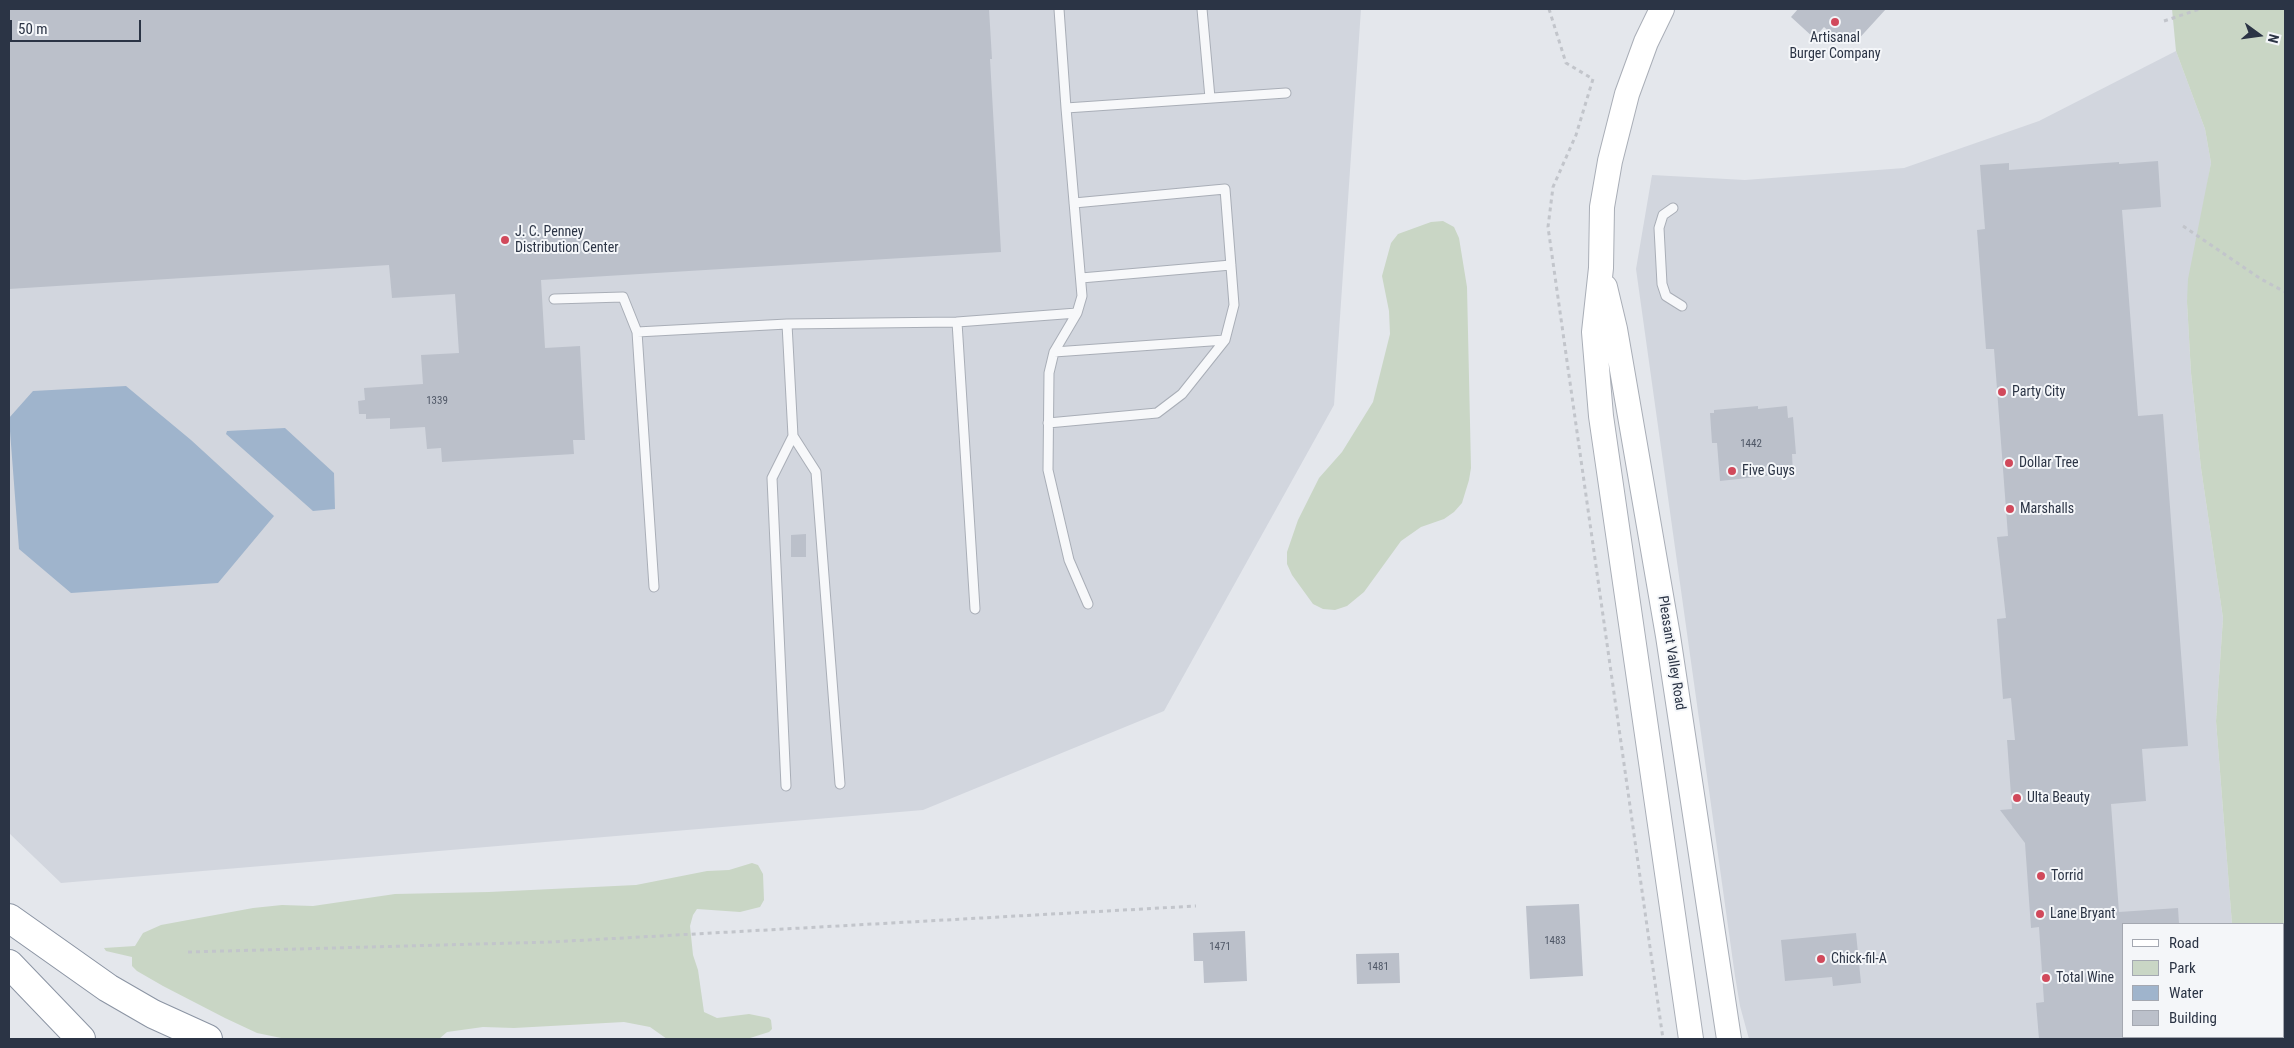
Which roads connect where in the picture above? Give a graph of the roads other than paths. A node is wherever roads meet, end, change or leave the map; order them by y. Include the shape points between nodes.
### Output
1 (1059, 9) edge
2 (1202, 9) edge
3 (1662, 9) edge
4 (1286, 94) dead end
5 (1210, 98) junction
6 (1066, 108) junction
7 (1074, 203) junction
8 (1673, 208) dead end
9 (1231, 265) junction
10 (1600, 268) junction
11 (1081, 278) junction
12 (554, 299) dead end
13 (1682, 306) dead end
14 (1077, 313) junction
15 (957, 322) junction
16 (787, 324) junction
17 (637, 332) junction
18 (1225, 340) junction
19 (1054, 352) junction
20 (1048, 423) junction
21 (794, 436) junction
22 (654, 587) dead end
23 (1088, 604) dead end
24 (976, 609) dead end
25 (1674, 671) junction
26 (1639, 676) junction
27 (1678, 698) junction
28 (1643, 703) junction
29 (840, 784) dead end
30 (786, 786) dead end
31 (9, 918) edge
32 (9, 964) edge
33 (81, 1039) edge
34 (208, 1039) edge
35 (1691, 1039) edge
36 (1729, 1039) edge

1 - 6 lane
2 - 5 lane
3 - 10 main road, Pleasant Valley Road via 1636,70 1616,134 1602,207
4 - 5 lane
5 - 6 lane
6 - 7 lane
7 - 9 lane via 1225,189
7 - 11 lane
8 - 13 lane via 1663,215 1659,228 1662,284 1666,296
9 - 11 lane
9 - 18 lane via 1234,305
10 - 25 main road, Pleasant Valley Road via 1617,338
10 - 26 main road, Pleasant Valley Road via 1594,332 1601,416
11 - 14 lane via 1082,296
12 - 17 lane via 623,297
14 - 15 lane
14 - 19 lane
15 - 16 lane
15 - 24 lane
16 - 17 lane
16 - 21 lane
17 - 22 lane
18 - 19 lane
18 - 20 lane via 1182,394 1157,413
19 - 20 lane via 1049,373
20 - 23 lane via 1048,470 1058,518 1069,560
21 - 29 lane via 816,472
21 - 30 lane via 772,478
25 - 26 main road
25 - 27 main road, Pleasant Valley Road
26 - 28 main road, Pleasant Valley Road
27 - 28 main road
27 - 36 main road, Pleasant Valley Road
28 - 35 main road, Pleasant Valley Road
31 - 34 highway via 108,988 153,1014
32 - 33 highway

